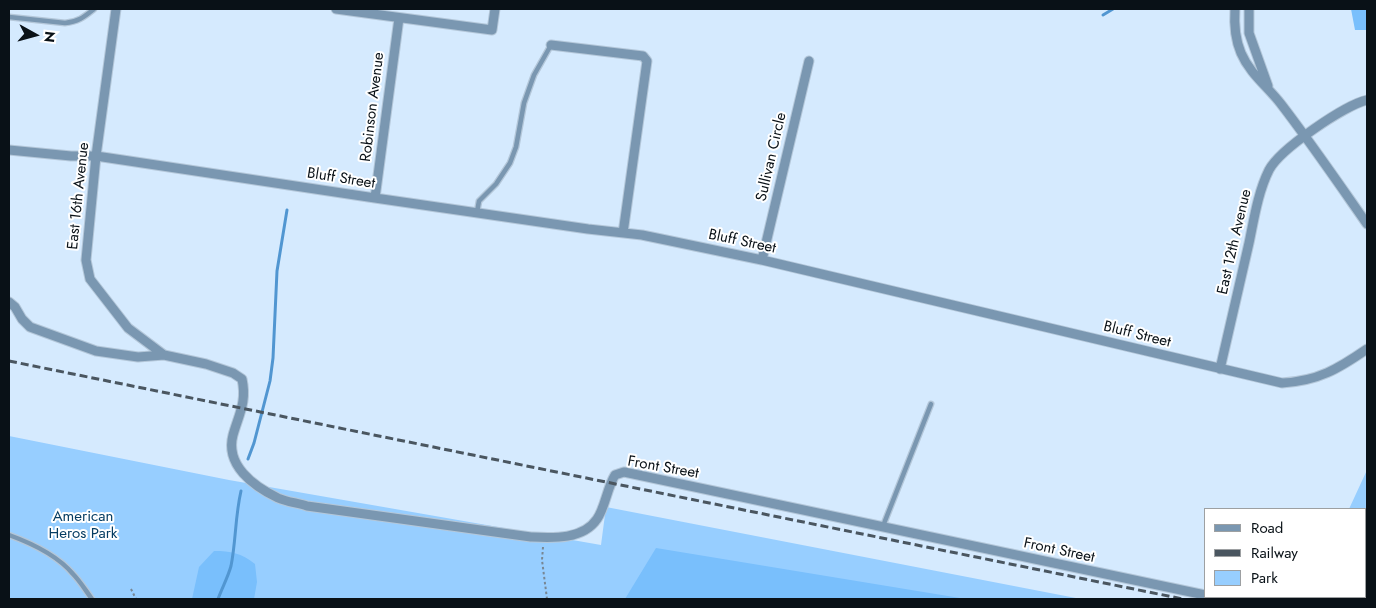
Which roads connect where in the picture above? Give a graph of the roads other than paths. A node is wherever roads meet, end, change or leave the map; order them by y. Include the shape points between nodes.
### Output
1 (94, 9) edge
2 (116, 9) edge
3 (336, 9) edge
4 (495, 9) edge
5 (1235, 9) edge
6 (1249, 9) edge
7 (9, 17) edge
8 (399, 18) junction
9 (551, 45) joint
10 (809, 61) dead end
11 (1269, 89) junction
12 (1367, 100) edge
13 (1305, 136) junction
14 (9, 150) edge
15 (96, 156) junction
16 (375, 198) junction
17 (477, 213) junction
18 (1367, 224) edge
19 (623, 232) junction
20 (762, 260) junction
21 (9, 302) edge
22 (1367, 349) edge
23 (164, 356) junction
24 (1220, 369) junction
25 (931, 404) dead end
26 (883, 526) junction
27 (9, 535) edge
28 (1204, 595) edge
29 (92, 599) edge

1 - 7 lane via 82,19 65,23
2 - 15 street, East 16th Avenue
3 - 8 street
4 - 8 street via 492,30
5 - 11 street via 1236,39 1241,54 1251,72
6 - 11 street via 1249,33
8 - 16 street, Robinson Avenue
9 - 17 lane via 534,75 524,103 510,163 479,201
9 - 19 street via 643,56 647,61
10 - 20 street, Sullivan Circle
11 - 13 street
12 - 13 street, East 12th Avenue via 1349,107
13 - 18 street
13 - 24 street, East 12th Avenue via 1278,159 1264,182
14 - 15 street, Bluff Street
15 - 16 street, Bluff Street
15 - 23 street, East 16th Avenue via 86,260 90,279 128,328
16 - 17 street, Bluff Street
17 - 19 street, Bluff Street
19 - 20 street, Bluff Street
20 - 24 street, Bluff Street
21 - 23 street via 30,327 96,351 138,357
22 - 24 street, Bluff Street via 1330,373 1298,382 1273,381
23 - 26 street, Front Street via 206,364 242,379 245,393 231,452 237,468 278,498 307,506 555,538 588,528 597,519 615,475 624,472
25 - 26 lane
26 - 28 street, Front Street
27 - 29 lane via 54,558 72,573

